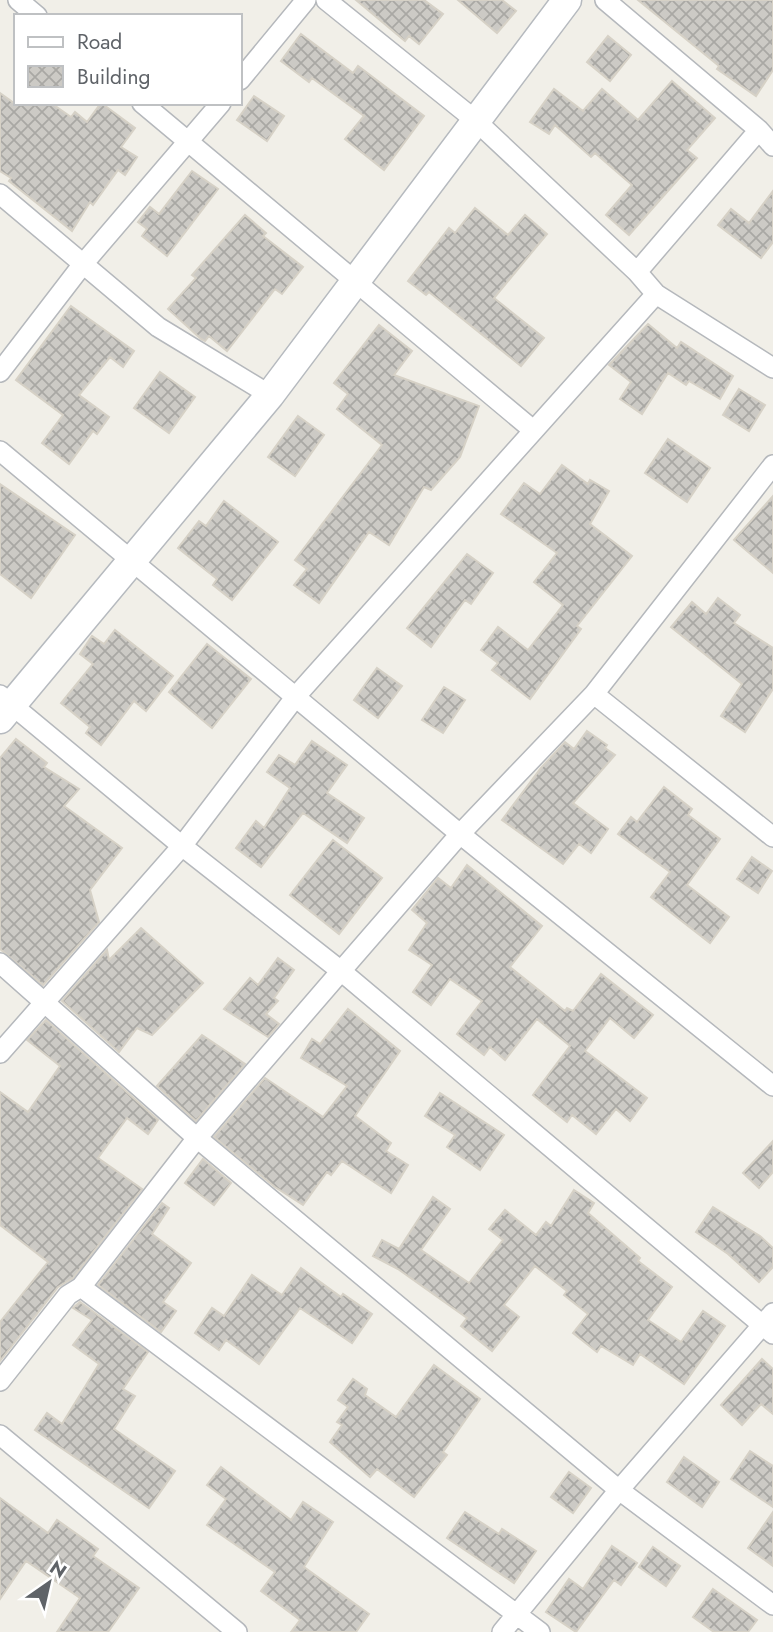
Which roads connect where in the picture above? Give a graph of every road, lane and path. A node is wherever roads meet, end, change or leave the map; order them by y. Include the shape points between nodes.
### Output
1 (18, 0) edge
2 (306, 0) edge
3 (326, 0) edge
4 (568, 0) edge
5 (604, 0) edge
6 (35, 14) edge
7 (242, 78) edge
8 (144, 105) edge
9 (219, 105) edge
10 (475, 120) junction
11 (768, 138) edge
12 (188, 142) junction
13 (0, 194) edge
14 (83, 264) junction
15 (637, 272) junction
16 (354, 280) junction
17 (656, 294) junction
18 (773, 368) edge
19 (0, 372) edge
20 (270, 395) junction
21 (533, 430) junction
22 (0, 451) edge
23 (773, 465) edge
24 (133, 560) junction
25 (594, 694) junction
26 (297, 695) junction
27 (4, 706) edge
28 (460, 834) junction
29 (773, 837) edge
30 (182, 846) junction
31 (0, 963) edge
32 (341, 971) junction
33 (43, 1003) junction
34 (0, 1053) edge
35 (773, 1086) edge
36 (197, 1138) junction
37 (81, 1287) junction
38 (769, 1324) edge
39 (0, 1381) edge
40 (0, 1435) edge
41 (619, 1490) junction
42 (773, 1605) edge
43 (516, 1613) junction
44 (237, 1632) edge
45 (502, 1632) edge
46 (540, 1632) edge

1 - 6 street
2 - 7 street
3 - 10 street
4 - 10 main road
5 - 11 street
8 - 12 street
9 - 12 street
10 - 15 street
10 - 16 main road
11 - 15 street
12 - 14 street
12 - 16 street
13 - 14 street
14 - 19 street
14 - 20 street via 158,327
15 - 17 street
16 - 20 main road
16 - 21 street
17 - 18 street
17 - 21 street
20 - 24 main road
21 - 26 street
22 - 24 street
23 - 25 street
24 - 26 street
24 - 27 main road
25 - 28 street
25 - 29 street
26 - 28 street
26 - 30 street
27 - 30 street
28 - 32 street
28 - 35 street
30 - 32 street
30 - 33 street
31 - 33 street
32 - 36 street
32 - 38 street
33 - 34 street
33 - 36 street
36 - 37 street
36 - 41 street
37 - 39 street via 68,1295
37 - 43 street
38 - 41 street
40 - 44 street
41 - 42 street
41 - 43 street
43 - 45 street
43 - 46 street

